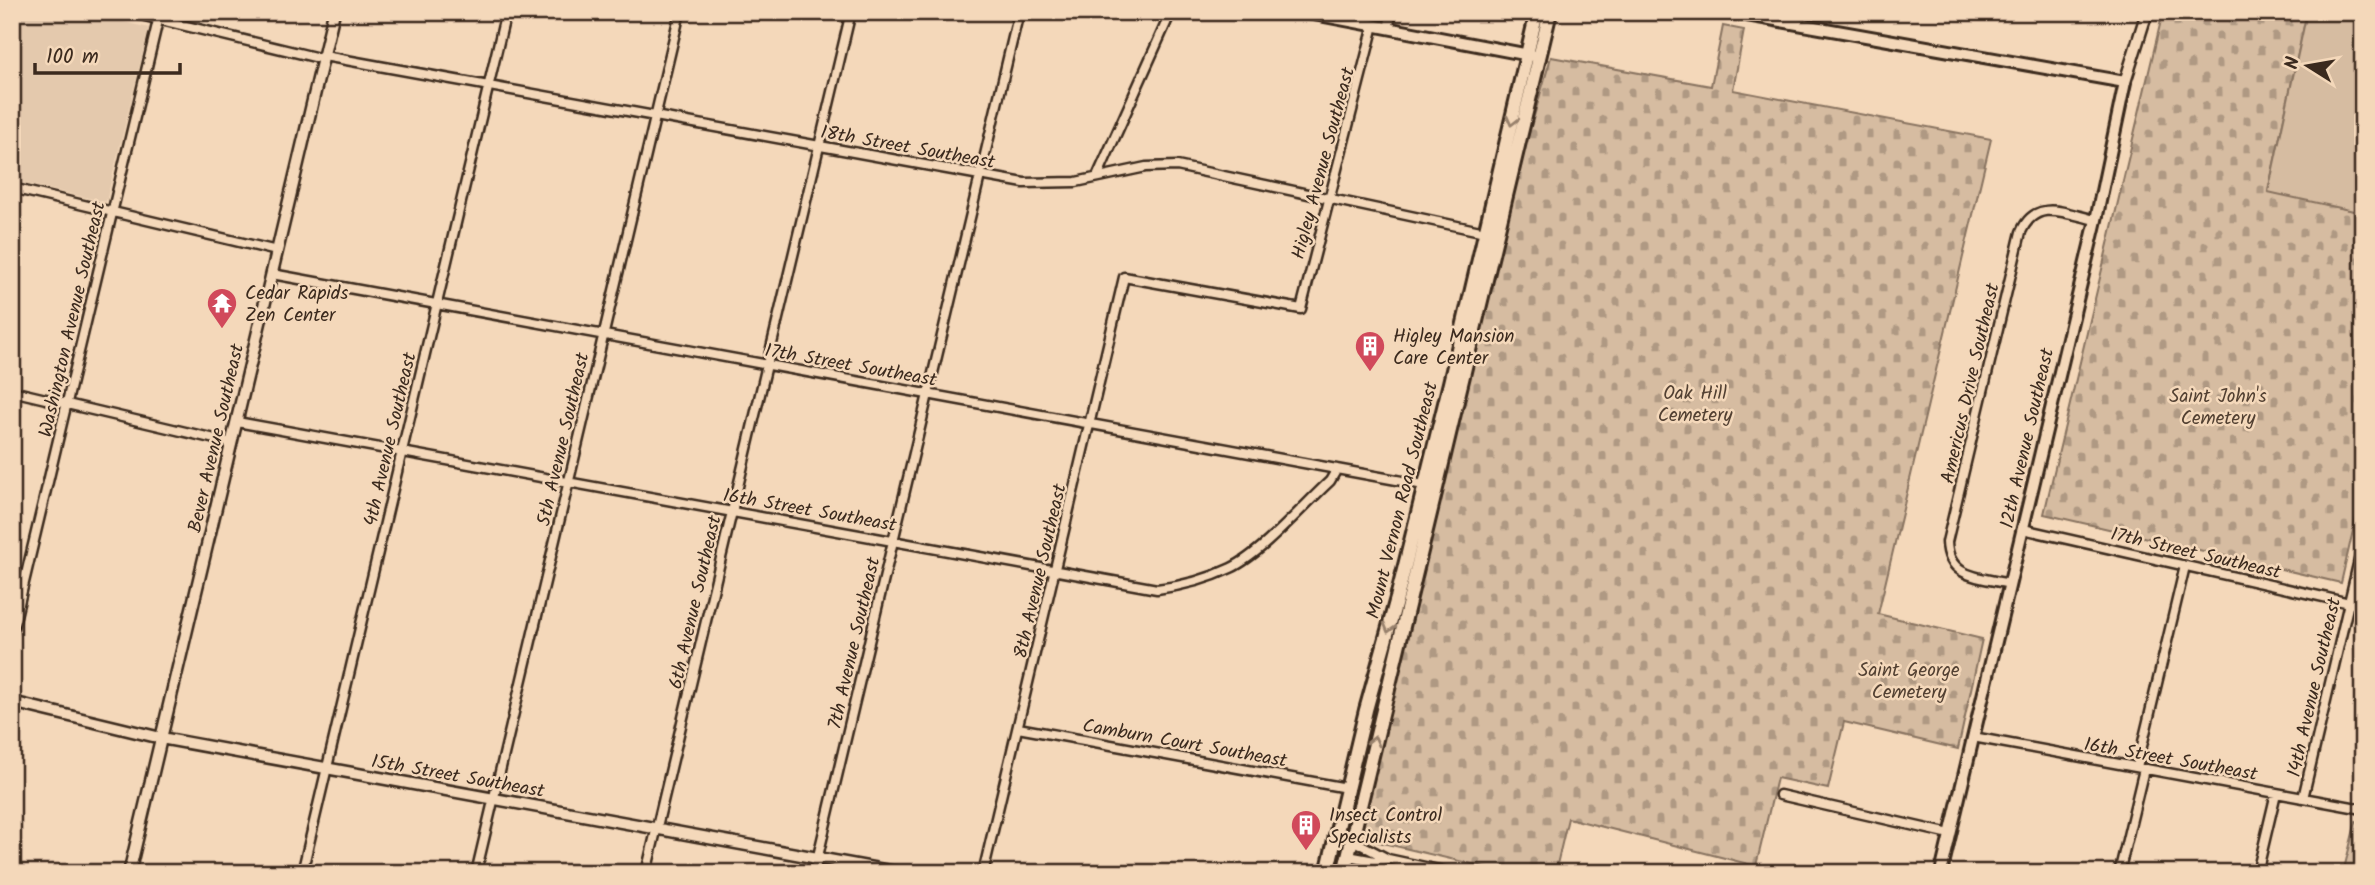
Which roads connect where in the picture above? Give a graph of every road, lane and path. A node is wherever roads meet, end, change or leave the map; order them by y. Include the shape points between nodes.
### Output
1 (128, 12) edge
2 (334, 12) edge
3 (506, 12) edge
4 (680, 12) edge
5 (851, 12) edge
6 (1019, 12) edge
7 (1171, 12) edge
8 (1303, 12) edge
9 (1392, 12) edge
10 (1538, 12) edge
11 (1550, 12) edge
12 (1730, 12) edge
13 (2147, 12) edge
14 (159, 16) edge
15 (1374, 25) junction
16 (1388, 28) junction
17 (1534, 56) junction
18 (323, 57) junction
19 (2125, 82) junction
20 (488, 86) junction
21 (655, 116) junction
22 (819, 146) junction
23 (979, 175) junction
24 (1097, 177) junction
25 (12, 188) edge
26 (1330, 198) junction
27 (113, 212) junction
28 (2096, 220) junction
29 (1485, 232) junction
30 (277, 251) junction
31 (272, 274) junction
32 (1124, 277) joint
33 (436, 304) junction
34 (603, 335) junction
35 (767, 365) junction
36 (12, 391) edge
37 (928, 394) junction
38 (67, 404) junction
39 (237, 422) junction
40 (1090, 423) junction
41 (232, 443) junction
42 (402, 452) junction
43 (1338, 469) junction
44 (568, 482) junction
45 (1424, 485) junction
46 (732, 511) junction
47 (2023, 529) junction
48 (893, 541) junction
49 (2363, 544) edge
50 (2185, 566) junction
51 (1055, 570) junction
52 (2010, 584) junction
53 (2349, 603) junction
54 (2363, 606) edge
55 (12, 633) edge
56 (12, 702) edge
57 (1017, 728) junction
58 (1973, 737) junction
59 (161, 738) junction
60 (1356, 750) junction
61 (2140, 768) junction
62 (327, 769) junction
63 (1347, 788) junction
64 (2276, 793) junction
65 (1780, 795) dead end
66 (2303, 797) junction
67 (493, 798) junction
68 (2363, 808) edge
69 (656, 829) junction
70 (1950, 834) junction
71 (1352, 838) junction
72 (1348, 856) junction
73 (818, 858) junction
74 (1388, 859) junction
75 (130, 873) edge
76 (302, 873) edge
77 (476, 873) edge
78 (646, 873) edge
79 (814, 873) edge
80 (900, 873) edge
81 (983, 873) edge
82 (1327, 873) edge
83 (1344, 873) edge
84 (1453, 873) edge
85 (1941, 873) edge
86 (2119, 873) edge
87 (2257, 873) edge

1 - 14 street, 18th Street Southeast
2 - 18 street, Bever Avenue Southeast
3 - 20 street, 4th Avenue Southeast
4 - 21 street, 5th Avenue Southeast
5 - 22 street, 6th Avenue Southeast
6 - 23 street, 7th Avenue Southeast
7 - 24 street
8 - 15 main road
9 - 16 street
10 - 17 main road, Mount Vernon Road Southeast
11 - 17 main road, Mount Vernon Road Southeast
12 - 19 main road
13 - 19 street, 12th Avenue Southeast
14 - 18 street, 18th Street Southeast
14 - 27 street, Washington Avenue Southeast
15 - 16 main road
15 - 26 street, Higley Avenue Southeast
16 - 17 main road
17 -> 29 main road, Mount Vernon Road Southeast
71 -> 17 main road, Mount Vernon Road Southeast
18 - 20 street, 18th Street Southeast
18 - 30 street, Bever Avenue Southeast
19 - 28 main road, 12th Avenue Southeast
20 - 21 street, 18th Street Southeast
20 - 33 street, 4th Avenue Southeast
21 - 22 street, 18th Street Southeast
21 - 34 street, 5th Avenue Southeast
22 - 23 street, 18th Street Southeast
22 - 35 street, 6th Avenue Southeast
23 - 24 street, 18th Street Southeast via 1024,183 1076,183
23 - 37 street, 7th Avenue Southeast
24 - 26 street, 18th Street Southeast via 1177,166
25 - 27 street
26 - 29 street, 18th Street Southeast
26 - 32 street, Higley Avenue Southeast via 1301,309
27 - 30 street
27 - 38 street, Washington Avenue Southeast
28 - 47 main road, 12th Avenue Southeast
28 - 52 street, Americus Drive Southeast via 2047,210 2026,220 1947,542 1955,567
29 - 45 main road, Mount Vernon Road Southeast
30 - 31 street, Bever Avenue Southeast
31 - 33 street, 17th Street Southeast
31 - 39 street, Bever Avenue Southeast
32 - 40 street, 8th Avenue Southeast
33 - 34 street, 17th Street Southeast
33 - 42 street, 4th Avenue Southeast
34 - 35 street, 17th Street Southeast
34 - 44 street, 5th Avenue Southeast
35 - 37 street, 17th Street Southeast
35 - 46 street, 6th Avenue Southeast
36 - 38 street
37 - 40 street, 17th Street Southeast
37 - 48 street, 7th Avenue Southeast
38 - 41 street
38 - 55 street, Washington Avenue Southeast
39 - 41 street, Bever Avenue Southeast
39 - 42 street, 16th Street Southeast
40 - 43 street, 17th Street Southeast
40 - 51 street, 8th Avenue Southeast
41 - 59 street, Bever Avenue Southeast
42 - 44 street, 16th Street Southeast
42 - 62 street, 4th Avenue Southeast
43 - 45 street, 17th Street Southeast
43 - 51 street, 16th Street Southeast via 1253,554 1232,568 1157,589
44 - 46 street, 16th Street Southeast
44 - 67 street, 5th Avenue Southeast
45 -> 60 main road, Mount Vernon Road Southeast
46 - 48 street, 16th Street Southeast
46 - 69 street, 6th Avenue Southeast
47 - 50 street, 17th Street Southeast
47 - 52 main road, 12th Avenue Southeast
48 - 51 street, 16th Street Southeast
48 - 73 street, 7th Avenue Southeast
49 - 53 street, 14th Avenue Southeast
50 - 53 street, 17th Street Southeast
50 - 61 street
51 - 57 street, 8th Avenue Southeast
52 - 58 main road, 12th Avenue Southeast
53 - 54 street, 17th Street Southeast
53 - 66 street, 14th Avenue Southeast
56 - 59 street, 15th Street Southeast
57 - 63 street, Camburn Court Southeast
57 - 81 street, 8th Avenue Southeast
58 - 61 street, 16th Street Southeast
58 - 70 main road, 12th Avenue Southeast
59 - 62 street, 15th Street Southeast
59 - 75 street, Bever Avenue Southeast
60 - 63 main road, Mount Vernon Road Southeast
60 - 72 main road via 1357,785 1345,838
61 - 64 street, 16th Street Southeast
61 - 86 street
62 - 67 street, 15th Street Southeast
62 - 76 street, 4th Avenue Southeast
63 - 82 main road, Mount Vernon Road Southeast
64 - 66 street, 16th Street Southeast
64 - 87 street, 14th Avenue Southeast
65 - 70 street
66 - 68 street, 16th Street Southeast
67 - 69 street, 15th Street Southeast
67 - 77 street, 5th Avenue Southeast
69 - 73 street, 15th Street Southeast
69 - 78 street, 6th Avenue Southeast
70 - 85 main road, 12th Avenue Southeast
71 - 72 main road, Mount Vernon Road Southeast
71 - 74 street
72 - 74 street
72 - 83 main road, Mount Vernon Road Southeast
73 - 79 street, 7th Avenue Southeast
73 - 80 street, 15th Street Southeast
74 - 84 street

